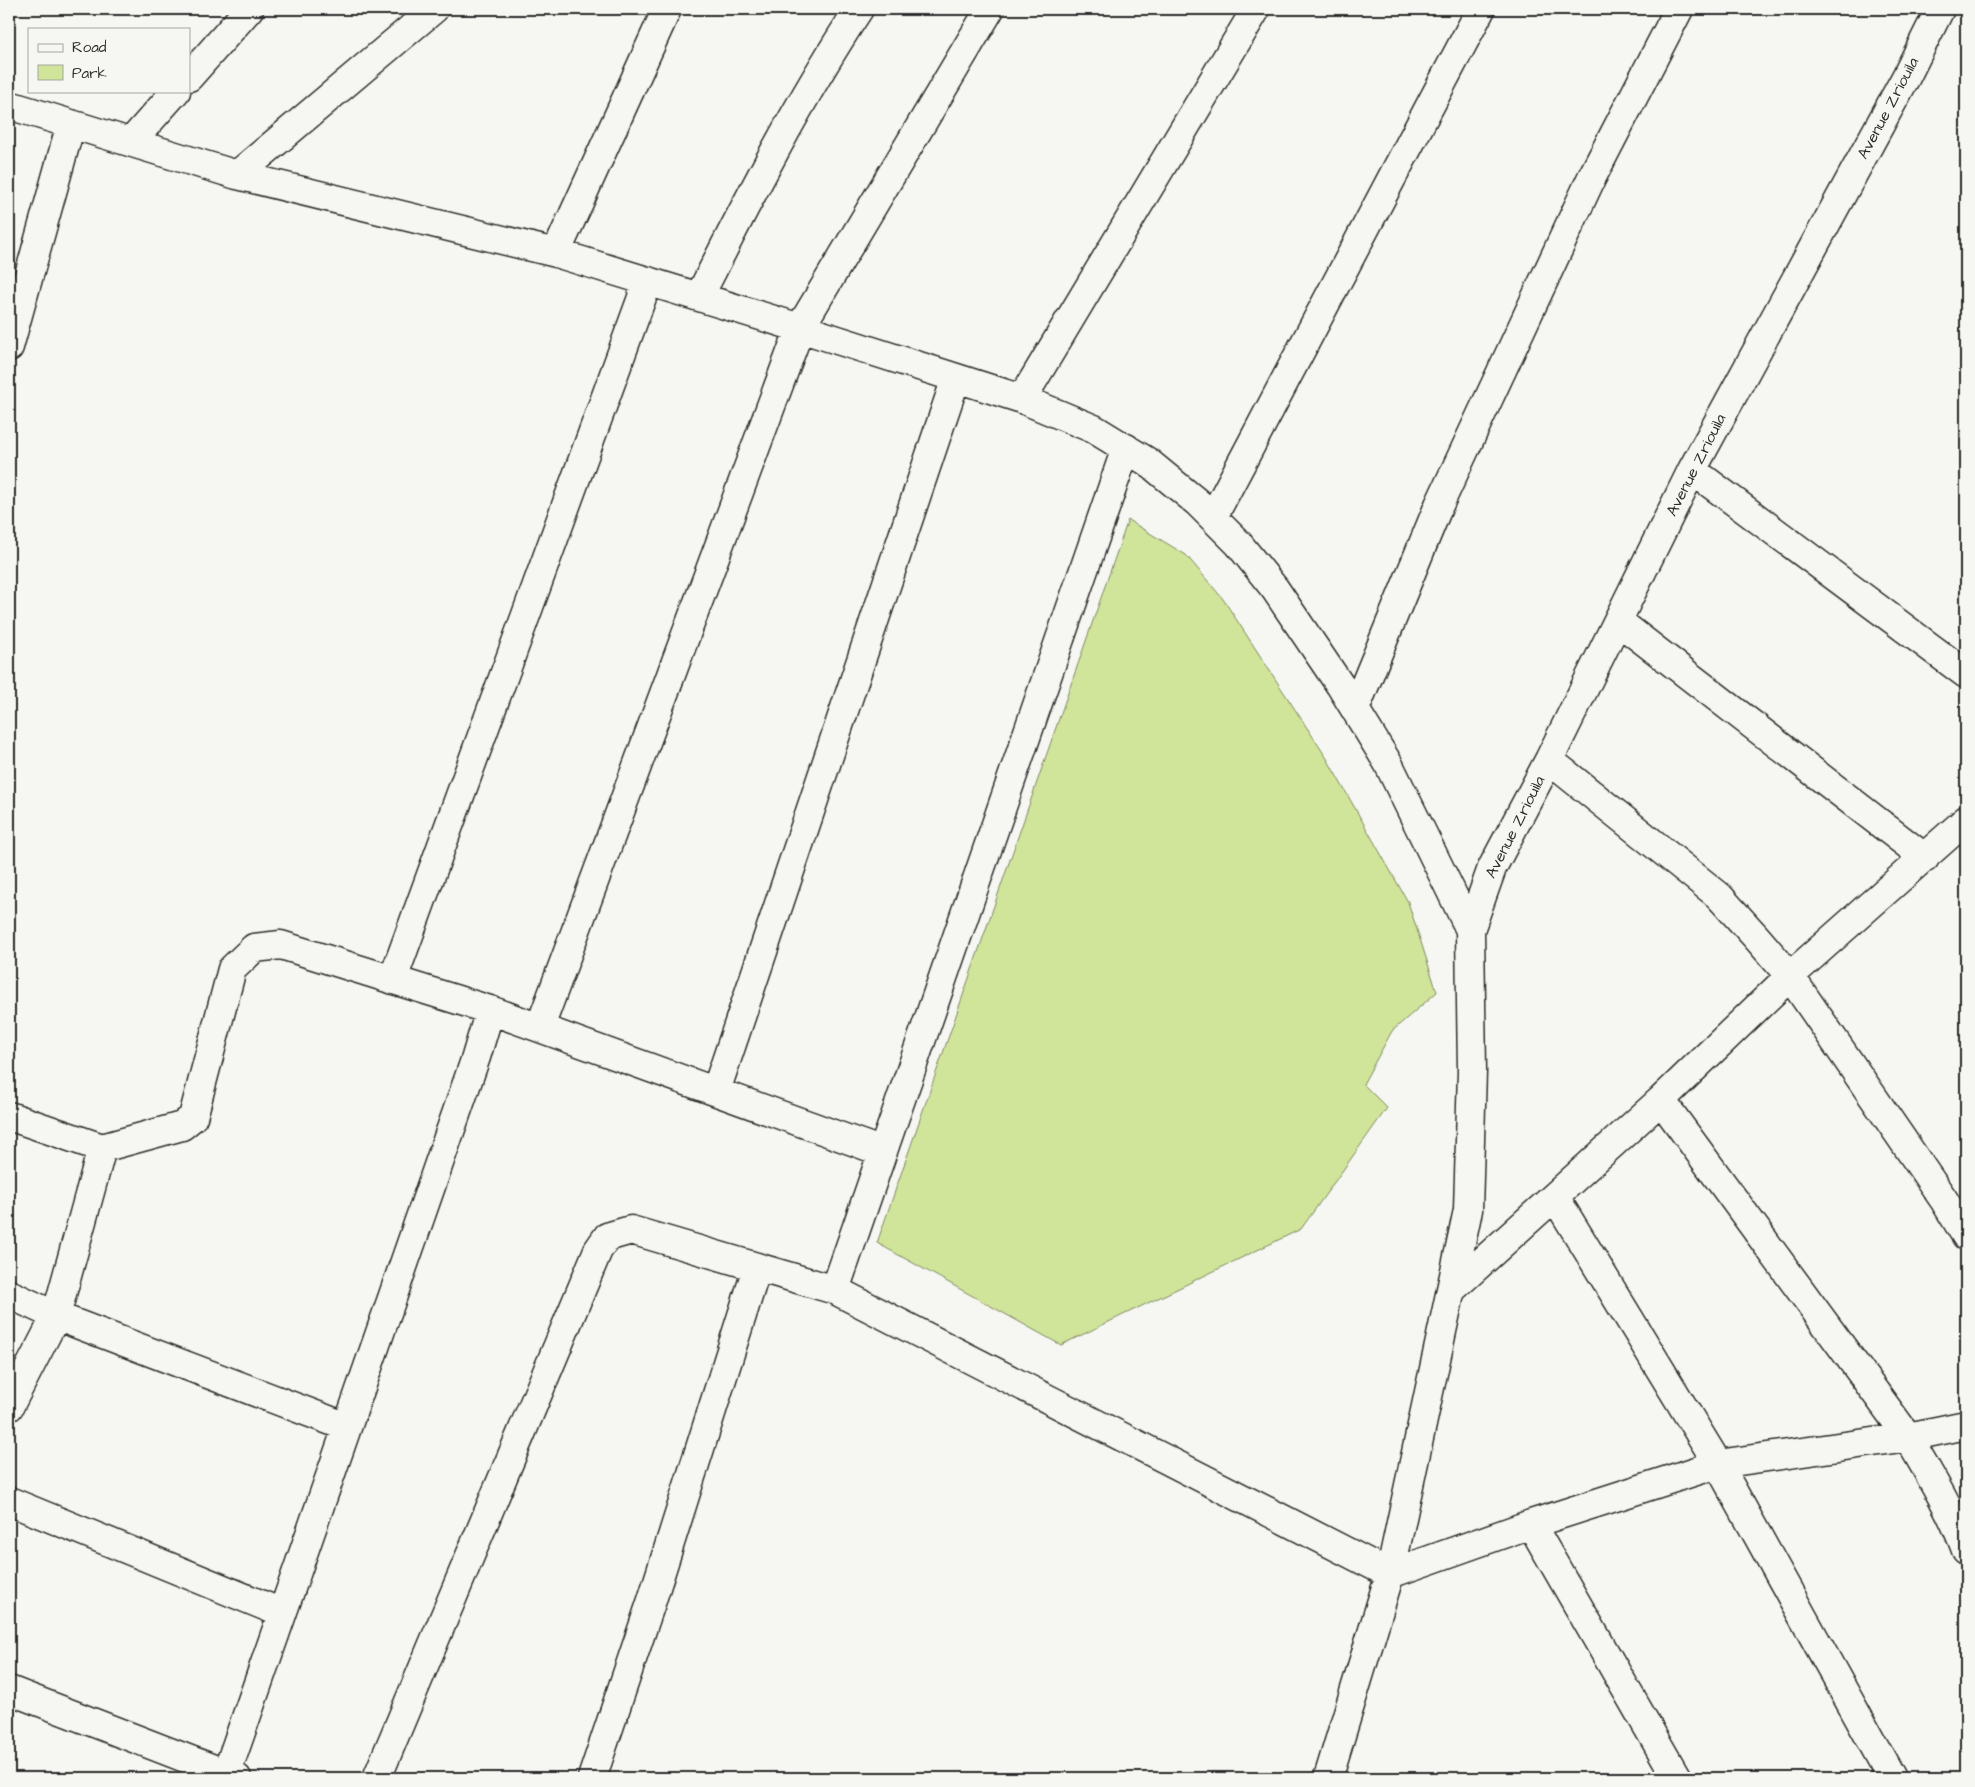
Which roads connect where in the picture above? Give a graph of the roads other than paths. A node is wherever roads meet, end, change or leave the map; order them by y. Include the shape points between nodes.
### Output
1 (249, 9) edge
2 (434, 9) edge
3 (668, 9) edge
4 (859, 9) edge
5 (990, 9) edge
6 (1256, 9) edge
7 (1481, 9) edge
8 (1679, 9) edge
9 (1940, 9) edge
10 (190, 76) edge
11 (175, 92) edge
12 (9, 105) edge
13 (72, 124) junction
14 (131, 142) junction
15 (237, 174) junction
16 (556, 253) junction
17 (648, 281) junction
18 (699, 297) junction
19 (800, 328) junction
20 (9, 347) edge
21 (956, 378) junction
22 (1022, 399) junction
23 (1126, 448) junction
24 (1692, 470) junction
25 (1213, 518) junction
26 (1618, 621) junction
27 (1966, 674) edge
28 (1355, 709) junction
29 (1549, 760) junction
30 (1966, 820) edge
31 (1925, 858) junction
32 (1470, 930) junction
33 (1790, 976) junction
34 (393, 979) junction
35 (490, 1010) junction
36 (540, 1027) junction
37 (716, 1091) junction
38 (1661, 1100) junction
39 (9, 1116) edge
40 (102, 1148) junction
41 (883, 1152) junction
42 (1555, 1197) junction
43 (1966, 1236) edge
44 (757, 1268) junction
45 (835, 1290) junction
46 (1451, 1290) junction
47 (9, 1294) edge
48 (56, 1316) junction
49 (9, 1407) edge
50 (1966, 1425) edge
51 (347, 1427) junction
52 (1908, 1438) junction
53 (1718, 1464) junction
54 (9, 1501) edge
55 (1531, 1524) junction
56 (1966, 1550) edge
57 (1390, 1574) junction
58 (282, 1613) junction
59 (9, 1690) edge
60 (230, 1777) edge
61 (377, 1778) edge
62 (592, 1778) edge
63 (1328, 1778) edge
64 (1676, 1778) edge
65 (1892, 1778) edge

1 - 10 street
2 - 15 street
3 - 16 street
4 - 18 street via 839,38 749,199
5 - 19 street
6 - 22 street
7 - 25 street
8 - 28 street via 1592,177 1439,505
9 - 24 street, Avenue Zriouila
11 - 14 street
12 - 13 street
13 - 14 street
13 - 20 street
14 - 15 street
15 - 16 street
16 - 17 street
17 - 18 street
17 - 34 street
18 - 19 street
19 - 21 street
19 - 36 street
21 - 22 street
21 - 37 street
22 - 23 street via 1094,429
23 - 25 street via 1148,462
23 - 41 street
24 - 26 street, Avenue Zriouila
24 - 27 street
25 - 28 street via 1238,543 1274,589
26 - 29 street, Avenue Zriouila
26 - 31 street
28 - 32 street via 1388,763
29 - 32 street, Avenue Zriouila via 1492,868
29 - 33 street via 1719,896
30 - 31 street
31 - 33 street
32 - 46 street via 1472,1071 1468,1210
33 - 38 street
33 - 43 street
34 - 35 street
34 - 40 street via 280,945 254,948 232,969 193,1117 182,1126
35 - 36 street
35 - 51 street
36 - 37 street
37 - 41 street
38 - 42 street
38 - 52 street
39 - 40 street
40 - 48 street
41 - 45 street
42 - 46 street
42 - 53 street
44 - 45 street
44 - 61 street via 630,1230 607,1237 594,1259
44 - 62 street
45 - 57 street
46 - 57 street
47 - 48 street
48 - 49 street
48 - 51 street
50 - 52 street
51 - 58 street
52 - 53 street
52 - 56 street
53 - 55 street
53 - 65 street
54 - 58 street
55 - 57 street
55 - 64 street
57 - 63 street
58 - 60 street
59 - 60 street

